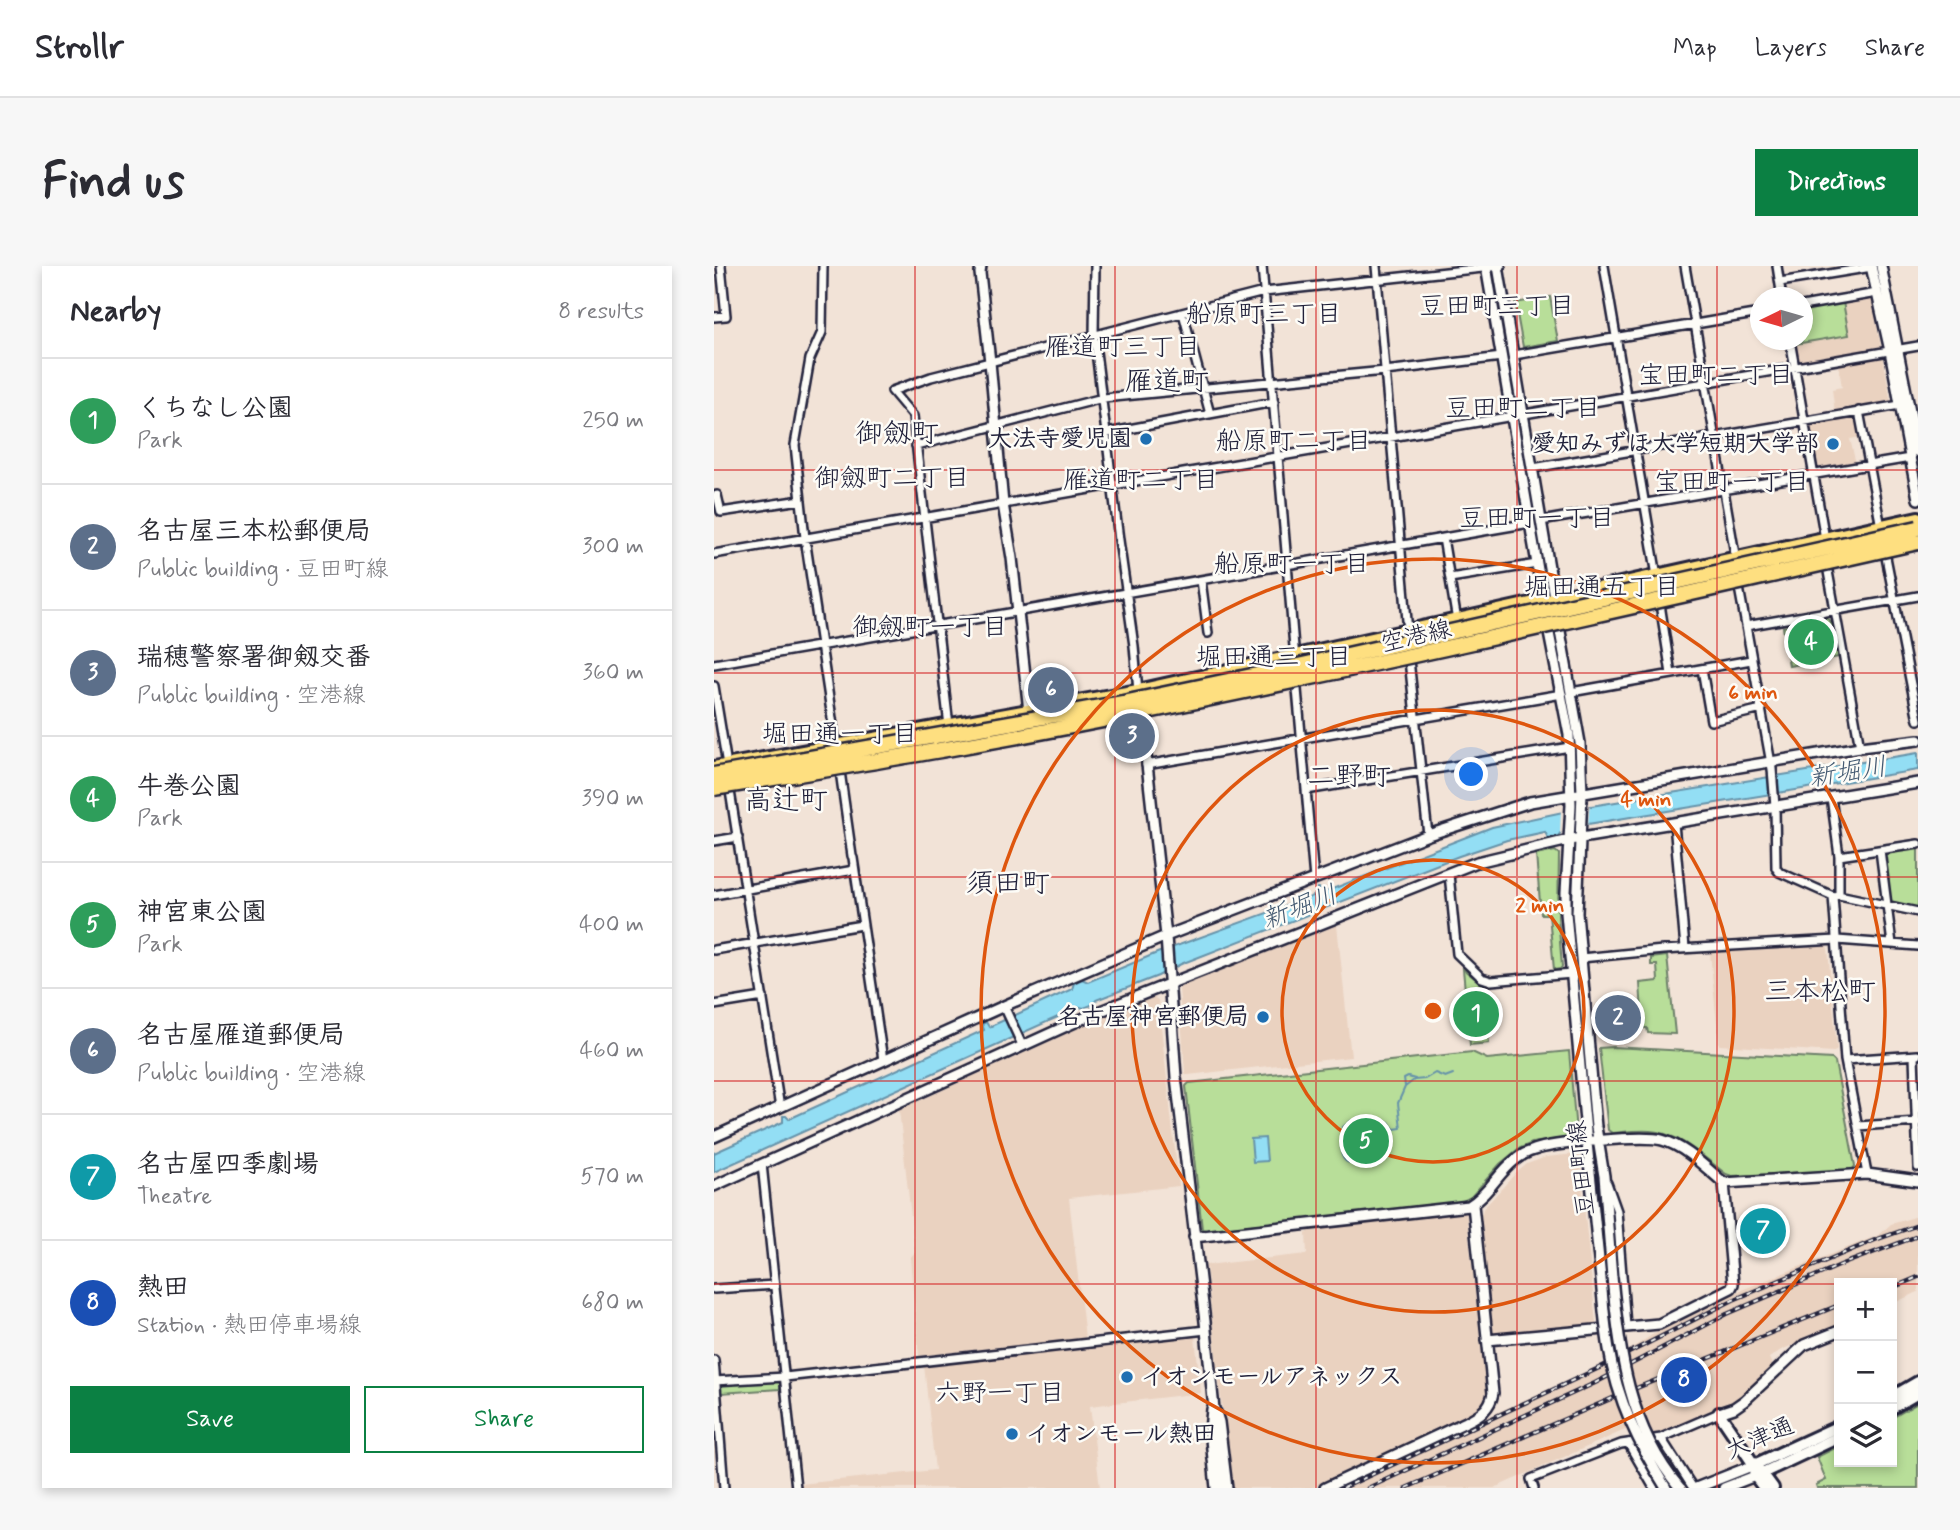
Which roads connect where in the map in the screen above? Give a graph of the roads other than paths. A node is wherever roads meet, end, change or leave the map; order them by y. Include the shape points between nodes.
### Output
1 (721, 266) edge
2 (823, 266) edge
3 (981, 266) edge
4 (1095, 266) edge
5 (1262, 266) edge
6 (1376, 266) edge
7 (1500, 266) edge
8 (1604, 266) edge
9 (1685, 266) edge
10 (1777, 266) edge
11 (1872, 266) edge
12 (1881, 266) edge
13 (1486, 267) edge
14 (1377, 280) junction
15 (1780, 282) junction
16 (1781, 287) edge
17 (1264, 292) junction
18 (1877, 293) junction
19 (1813, 304) edge
20 (1184, 313) junction
21 (1750, 315) edge
22 (714, 317) edge
23 (1695, 324) junction
24 (1094, 335) junction
25 (1616, 338) junction
26 (1918, 346) edge
27 (1791, 350) edge
28 (1894, 350) junction
29 (1514, 355) junction
30 (1502, 357) junction
31 (990, 362) junction
32 (1794, 368) junction
33 (1385, 371) junction
34 (1272, 382) junction
35 (1705, 383) junction
36 (1203, 388) junction
37 (1626, 397) junction
38 (1103, 398) junction
39 (1273, 402) junction
40 (1909, 403) edge
41 (1859, 411) junction
42 (1210, 414) junction
43 (1524, 415) junction
44 (1512, 417) junction
45 (1804, 421) junction
46 (995, 425) junction
47 (1107, 433) junction
48 (1714, 436) junction
49 (1391, 438) junction
50 (916, 446) junction
51 (1635, 450) junction
52 (1914, 455) edge
53 (1278, 457) junction
54 (1869, 464) junction
55 (1533, 468) junction
56 (1813, 474) junction
57 (1113, 485) junction
58 (1724, 490) junction
59 (714, 496) edge
60 (1918, 499) edge
61 (801, 500) junction
62 (1003, 504) junction
63 (1645, 504) junction
64 (924, 517) junction
65 (1918, 518) edge
66 (1542, 521) junction
67 (1530, 523) junction
68 (1881, 527) junction
69 (1918, 528) edge
70 (805, 538) junction
71 (1443, 538) junction
72 (1825, 539) junction
73 (1918, 544) edge
74 (1400, 545) junction
75 (1891, 551) junction
76 (714, 554) edge
77 (1735, 559) junction
78 (1537, 564) junction
79 (1287, 565) junction
80 (1827, 566) junction
81 (1657, 576) junction
82 (1450, 578) junction
83 (1200, 580) junction
84 (1739, 586) junction
85 (1127, 593) junction
86 (1918, 596) edge
87 (1895, 599) junction
88 (1549, 600) junction
89 (1660, 604) junction
90 (1836, 610) junction
91 (1018, 612) junction
92 (1457, 621) junction
93 (938, 625) junction
94 (1554, 626) junction
95 (1746, 626) junction
96 (1408, 632) junction
97 (1208, 633) dead end
98 (1457, 640) dead end
99 (822, 645) junction
100 (1295, 657) junction
101 (1409, 660) junction
102 (1751, 660) junction
103 (714, 664) edge
104 (1702, 669) junction
105 (1271, 672) junction
106 (1671, 674) junction
107 (1915, 684) edge
108 (1296, 685) junction
109 (714, 686) edge
110 (1138, 691) junction
111 (1567, 693) junction
112 (1762, 709) junction
113 (1028, 711) junction
114 (1142, 719) junction
115 (1416, 719) junction
116 (1918, 720) edge
117 (949, 726) junction
118 (1301, 738) junction
119 (1918, 740) edge
120 (836, 745) junction
121 (1570, 747) junction
122 (1860, 747) junction
123 (1146, 765) junction
124 (1772, 765) junction
125 (720, 766) edge
126 (780, 769) dead end
127 (840, 771) junction
128 (1421, 771) junction
129 (714, 775) edge
130 (1918, 783) edge
131 (714, 788) edge
132 (1306, 790) junction
133 (730, 791) junction
134 (714, 794) edge
135 (1831, 797) junction
136 (1582, 798) junction
137 (1571, 800) junction
138 (1775, 801) junction
139 (1674, 823) junction
140 (1428, 835) junction
141 (1575, 835) junction
142 (738, 837) junction
143 (714, 841) edge
144 (1918, 844) edge
145 (1880, 850) junction
146 (1839, 856) junction
147 (854, 870) junction
148 (1449, 874) junction
149 (1314, 879) junction
150 (746, 890) junction
151 (714, 895) edge
152 (1836, 896) junction
153 (1887, 906) junction
154 (1918, 912) edge
155 (862, 925) junction
156 (1167, 939) junction
157 (1837, 940) junction
158 (754, 943) junction
159 (1892, 944) junction
160 (1918, 946) edge
161 (1685, 948) junction
162 (714, 950) edge
163 (1581, 958) junction
164 (1572, 974) junction
165 (1169, 980) junction
166 (763, 997) junction
167 (714, 1005) edge
168 (1006, 1009) junction
169 (1020, 1042) junction
170 (1916, 1056) edge
171 (883, 1060) junction
172 (1845, 1060) junction
173 (780, 1108) junction
174 (1917, 1122) edge
175 (1858, 1126) junction
176 (714, 1137) edge
177 (1599, 1142) junction
178 (1587, 1143) junction
179 (762, 1164) junction
180 (1918, 1167) edge
181 (1867, 1174) junction
182 (1604, 1176) junction
183 (1918, 1181) edge
184 (1724, 1183) junction
185 (714, 1186) edge
186 (1472, 1205) junction
187 (1194, 1237) junction
188 (775, 1285) junction
189 (714, 1289) edge
190 (1626, 1326) junction
191 (1206, 1330) junction
192 (1834, 1333) edge
193 (1487, 1340) junction
194 (714, 1360) edge
195 (785, 1377) junction
196 (715, 1381) edge
197 (1918, 1382) edge
198 (1897, 1393) edge
199 (1918, 1393) edge
200 (1212, 1402) junction
201 (1897, 1405) edge
202 (1719, 1413) junction
203 (1834, 1429) edge
204 (1661, 1438) junction
205 (1834, 1439) edge
206 (1628, 1443) junction
207 (1757, 1471) junction
208 (724, 1488) edge
209 (796, 1488) edge
210 (1215, 1488) edge
211 (1222, 1488) edge
212 (1228, 1488) edge
213 (1325, 1488) edge
214 (1534, 1488) edge
215 (1654, 1488) edge
216 (1666, 1488) edge
217 (1680, 1488) edge
218 (1695, 1488) edge
219 (1724, 1488) edge
220 (1764, 1488) edge
221 (1773, 1488) edge

1 - 22 street via 726,316
2 - 61 street via 822,332 810,359 795,445
3 - 31 street
4 - 24 street
5 - 17 street
6 - 14 street
7 - 13 street
7 - 29 street
8 - 25 street
9 - 23 street
10 - 15 street
11 - 15 street
11 - 18 street
12 - 28 street
13 - 14 street
13 - 30 street
14 - 17 street
14 - 33 street
15 - 16 street
17 - 20 street
17 - 34 street
18 - 19 street
18 - 28 street
20 - 24 street
20 - 36 street
21 - 23 street
23 - 25 street
23 - 35 street
24 - 31 street
24 - 38 street
25 - 29 street
25 - 37 street
26 - 28 street
27 - 32 street
28 - 32 street
28 - 40 street
29 - 43 street
30 - 33 street
30 - 44 street
31 - 46 street
31 - 50 street via 892,391 913,416
32 - 35 street
32 - 45 street
33 - 34 street
33 - 49 street
34 - 36 street
34 - 39 street
35 - 37 street
35 - 48 street
36 - 38 street
36 - 42 street
37 - 43 street
37 - 51 street
38 - 46 street
38 - 47 street
39 - 42 street
39 - 53 street
40 - 41 street
40 - 52 street
41 - 45 street
41 - 54 street
42 - 47 street
43 - 44 street
43 - 55 street
44 - 49 street
44 - 67 street
45 - 48 street
45 - 56 street
46 - 50 street
46 - 62 street
47 - 57 street
48 - 51 street
48 - 58 street
49 - 53 street
49 - 74 street
50 - 64 street
51 - 55 street
51 - 63 street
52 - 54 street
52 - 60 street
53 - 57 street
53 - 79 street
54 - 56 street
54 - 68 street
55 - 66 street
56 - 58 street
56 - 72 street
57 - 62 street
57 - 85 street
58 - 63 street
58 - 77 street
59 - 61 street via 721,512
61 - 70 street
62 - 64 street
62 - 91 street
63 - 66 street
63 - 81 street
64 - 70 street
64 - 93 street
65 - 68 main road, 空港線
66 - 88 street
67 - 71 street
67 - 78 street
68 - 72 main road, 空港線
69 - 105 highway, bridge
70 - 76 street
70 - 99 street
71 - 74 street
71 - 82 street
72 - 77 main road, 空港線
73 - 75 main road, 空港線
73 - 131 highway, bridge via 1126,716
74 - 79 street
74 - 96 street
75 - 80 main road, 空港線
75 - 87 street
75 - 98 highway, bridge via 1779,566
77 - 81 main road, 空港線
77 - 84 street
78 - 82 street
78 - 88 street
79 - 83 street
79 - 100 street
80 - 84 main road, 空港線
80 - 90 street
81 - 88 main road, 空港線
82 - 92 street
83 - 85 street
83 - 97 street
84 - 89 main road, 空港線
84 - 95 street
85 - 91 street
85 - 110 street
86 - 87 street
87 - 90 street
87 - 107 street
88 - 92 main road, 空港線
88 - 94 street
89 - 94 main road, 空港線
89 - 106 street
90 - 95 street
90 - 122 street
91 - 93 street
91 - 113 street
92 - 96 main road, 空港線
93 - 99 street
93 - 117 street
94 - 101 main road, 空港線
94 - 111 street
95 - 102 street
96 - 100 main road, 空港線
99 - 103 street
99 - 120 street
100 - 108 street
100 - 110 main road, 空港線
101 - 108 main road, 空港線
101 - 115 street
102 - 104 street
102 - 112 street
104 - 106 street
104 - 112 street via 1711,721
105 - 126 highway, bridge via 1217,688 1060,720
105 - 129 highway, bridge via 1056,716
106 - 111 street
107 - 116 street
108 - 114 main road, 空港線
108 - 118 street
109 - 125 street
110 - 113 main road, 空港線
110 - 114 street
111 - 115 street
111 - 121 street
111 - 136 street via 1580,743
112 - 124 street
113 - 117 main road, 空港線
114 - 123 street
114 - 127 main road, 空港線
115 - 118 street
115 - 128 street
117 - 120 main road, 空港線
118 - 123 street
118 - 132 street
119 - 122 street
120 - 125 main road, 空港線
121 - 128 street
121 - 137 street
122 - 124 street
123 - 156 street
124 - 136 street
124 - 138 street
127 - 133 main road, 空港線
127 - 147 street
128 - 132 street
128 - 140 street
130 - 135 street
132 - 149 street
133 - 134 main road, 空港線
133 - 142 street
135 - 138 street
135 - 146 street
136 - 137 street
136 - 141 street
137 - 140 street via 1530,802
137 - 141 street
138 - 139 street
138 - 152 street via 1776,868
139 - 141 street
139 - 161 street
140 - 149 street
141 - 148 street
141 - 163 street, 豆田町線
141 - 164 street, 豆田町線 via 1566,892
142 - 143 street
142 - 150 street
144 - 145 street
145 - 146 street
145 - 153 street
146 - 152 street
147 - 150 street
147 - 155 street
148 - 164 street via 1457,954 1482,978
148 - 165 street
149 - 156 street
150 - 151 street
150 - 158 street
152 - 153 street
152 - 157 street
153 - 154 street
153 - 159 street
155 - 158 street
155 - 171 street
156 - 165 street
156 - 168 street
157 - 159 street
157 - 161 street
157 - 172 street
158 - 162 street
158 - 166 street
159 - 160 street
161 - 163 street
163 - 177 street, 豆田町線
164 - 178 street, 豆田町線
165 - 169 street
165 - 187 street
166 - 167 street
166 - 173 street
168 - 169 street
168 - 171 street
169 - 179 street
170 - 172 street
170 - 174 street
171 - 173 street
172 - 175 street
173 - 176 street
174 - 175 street
174 - 180 street
175 - 181 street
177 - 178 street
177 - 182 street, 豆田町線
177 - 184 street via 1661,1140 1680,1148
178 - 186 street via 1533,1150 1516,1159
178 - 216 street, 豆田町線, bridge via 1609,1349 1620,1396 1638,1440
179 - 185 street
179 - 188 street
181 - 183 street
181 - 184 street
182 - 190 street via 1617,1211
182 - 217 street, 豆田町線, bridge via 1619,1348 1648,1437
184 - 190 street via 1731,1289 1659,1324
186 - 187 street
186 - 193 street
187 - 191 street
188 - 189 street
188 - 195 street
190 - 193 street
191 - 195 street
191 - 200 street
192 - 202 street via 1804,1345 1744,1401
193 - 213 street via 1493,1392 1486,1411
194 - 196 street
195 - 196 street
195 - 209 street
196 - 208 street
197 - 198 main road
199 - 201 main road
200 - 210 street via 1209,1430
200 - 211 street
200 - 212 street via 1220,1422
202 - 204 street
202 - 207 main road
203 - 207 main road, 大津通
204 - 206 street
204 - 218 street
205 - 207 main road, 大津通
206 - 214 street via 1531,1479
206 - 215 street
207 - 218 street, 大津通
207 - 219 street, 大津通
207 - 220 main road
207 - 221 main road

